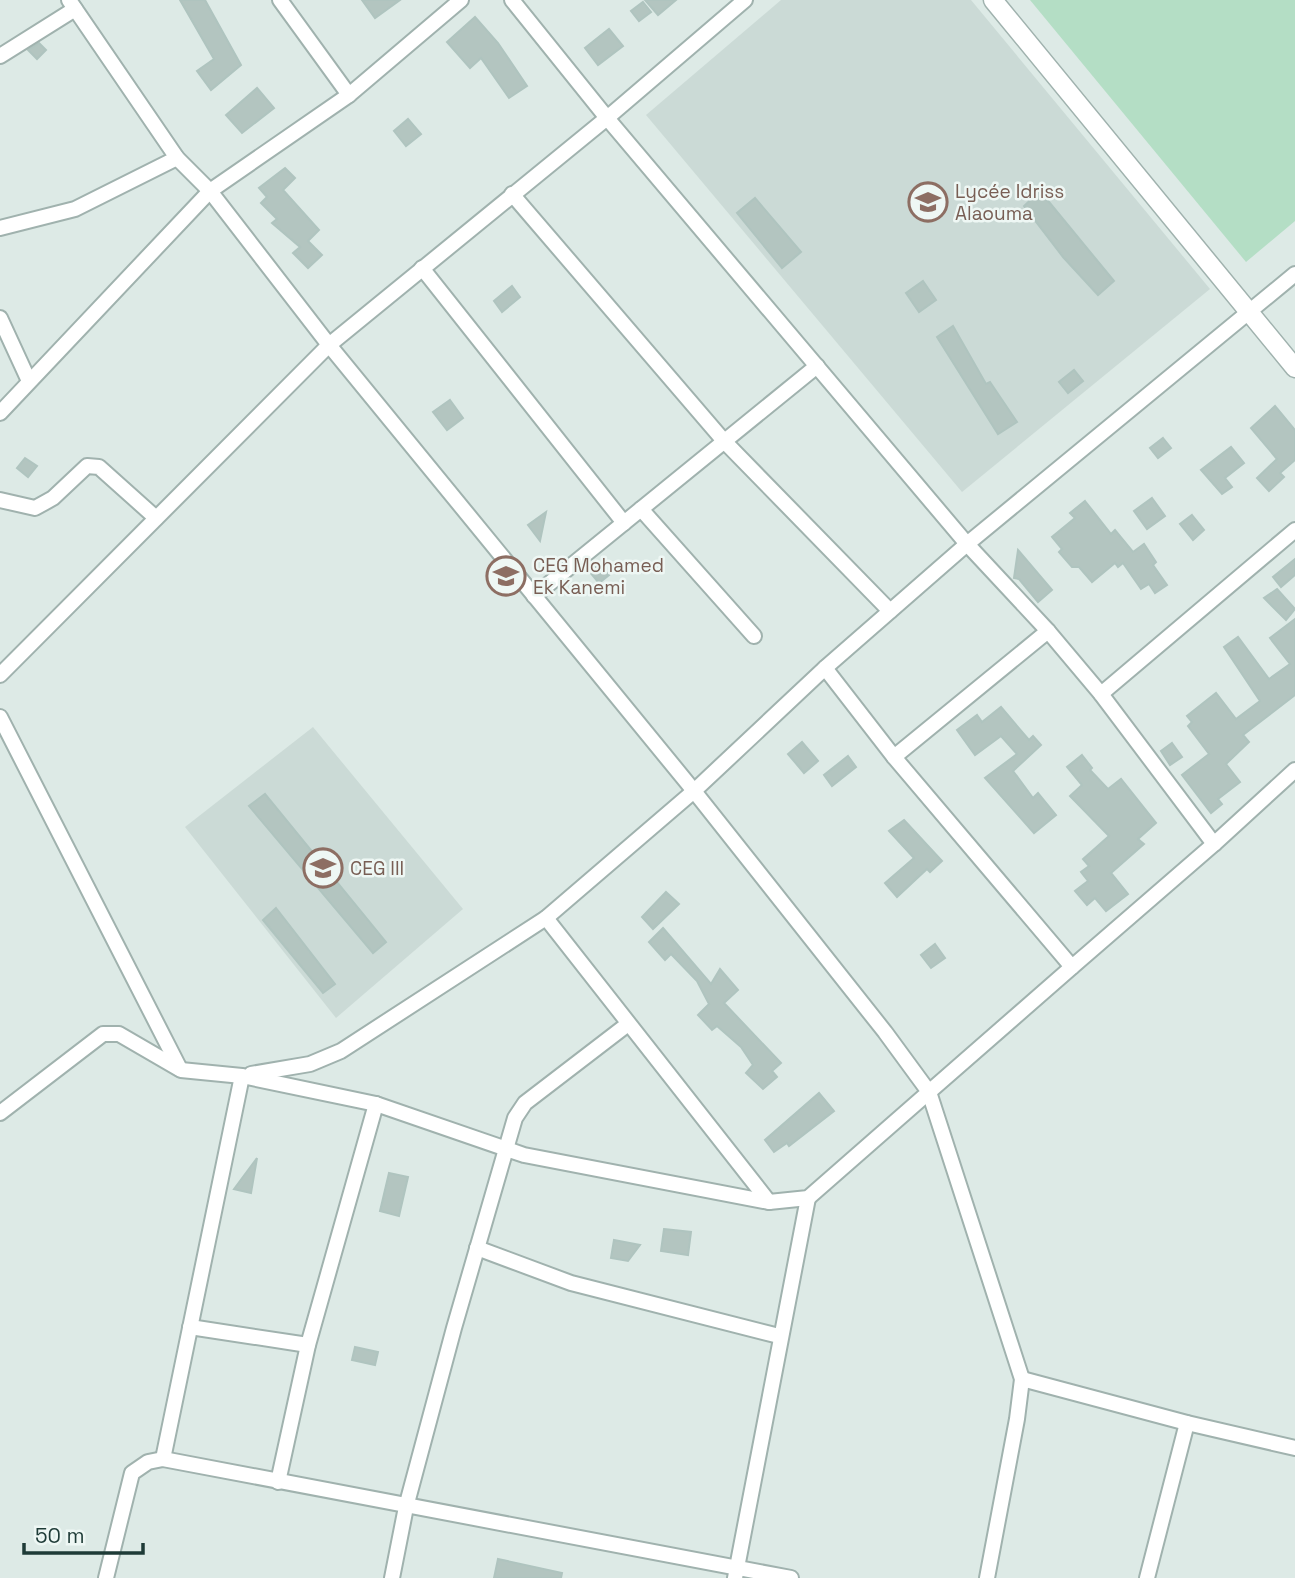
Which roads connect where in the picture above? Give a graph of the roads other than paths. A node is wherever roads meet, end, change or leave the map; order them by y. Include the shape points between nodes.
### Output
1 (279, 0) edge
2 (461, 0) edge
3 (512, 0) edge
4 (744, 0) edge
5 (993, 0) edge
6 (72, 4) edge
7 (0, 56) edge
8 (349, 95) junction
9 (607, 118) junction
10 (177, 158) junction
11 (210, 191) junction
12 (512, 194) junction
13 (0, 228) edge
14 (422, 268) junction
15 (1295, 274) edge
16 (1251, 313) junction
17 (0, 317) edge
18 (328, 345) junction
19 (817, 366) junction
20 (1295, 368) edge
21 (29, 382) junction
22 (0, 413) edge
23 (724, 441) junction
24 (0, 500) edge
25 (641, 509) junction
26 (156, 518) junction
27 (624, 523) junction
28 (1295, 530) edge
29 (967, 544) junction
30 (534, 596) junction
31 (890, 611) junction
32 (1048, 631) junction
33 (754, 636) dead end
34 (825, 668) junction
35 (0, 675) edge
36 (1101, 694) junction
37 (0, 717) edge
38 (894, 757) junction
39 (1295, 770) edge
40 (694, 791) junction
41 (1214, 844) junction
42 (546, 918) junction
43 (1072, 967) junction
44 (628, 1024) junction
45 (181, 1070) junction
46 (242, 1076) junction
47 (929, 1092) junction
48 (376, 1104) junction
49 (0, 1113) edge
50 (504, 1149) junction
51 (808, 1198) junction
52 (769, 1202) junction
53 (477, 1248) junction
54 (190, 1327) junction
55 (779, 1336) junction
56 (308, 1345) junction
57 (1022, 1378) junction
58 (1187, 1423) junction
59 (1295, 1448) edge
60 (163, 1459) junction
61 (278, 1482) junction
62 (406, 1507) junction
63 (736, 1573) edge
64 (106, 1578) edge
65 (392, 1578) edge
66 (791, 1578) edge
67 (987, 1578) edge
68 (1147, 1578) edge

1 - 8 street
2 - 8 street
3 - 9 street
4 - 9 street
5 - 16 street
6 - 7 street
6 - 10 street
8 - 11 street
9 - 12 street
9 - 19 street
10 - 11 street
10 - 13 street via 75,209
11 - 18 street
11 - 21 street
12 - 14 street
12 - 23 street
14 - 18 street
14 - 27 street
15 - 16 street
16 - 20 street
16 - 29 street
17 - 21 street
18 - 26 street
18 - 30 street
19 - 23 street
19 - 29 street
21 - 22 street
23 - 25 street
23 - 31 street
24 - 26 street via 36,508 87,466 99,467
25 - 27 street
25 - 33 street
26 - 35 street
27 - 30 street
28 - 36 street
29 - 31 street
29 - 32 street
30 - 40 street
31 - 34 street
32 - 36 street
32 - 38 street
34 - 38 street
34 - 40 street
36 - 41 street
37 - 45 street
38 - 43 street
39 - 41 street
40 - 42 street
40 - 47 street
41 - 43 street
42 - 44 street
42 - 46 street via 341,1051 310,1064
43 - 47 street
44 - 50 street via 526,1102
44 - 52 street
45 - 46 street
45 - 49 street via 119,1034 103,1034
46 - 48 street
46 - 54 street
47 - 51 street
47 - 57 street
48 - 50 street
48 - 56 street
50 - 52 street
50 - 53 street
51 - 52 street
51 - 55 street
53 - 55 street via 572,1283
53 - 62 street
54 - 56 street
54 - 60 street
55 - 63 street
56 - 61 street
57 - 58 street
57 - 67 street
58 - 59 street
58 - 68 street
60 - 61 street
60 - 64 street via 132,1473
61 - 62 street
62 - 63 street
62 - 65 street
63 - 66 street

